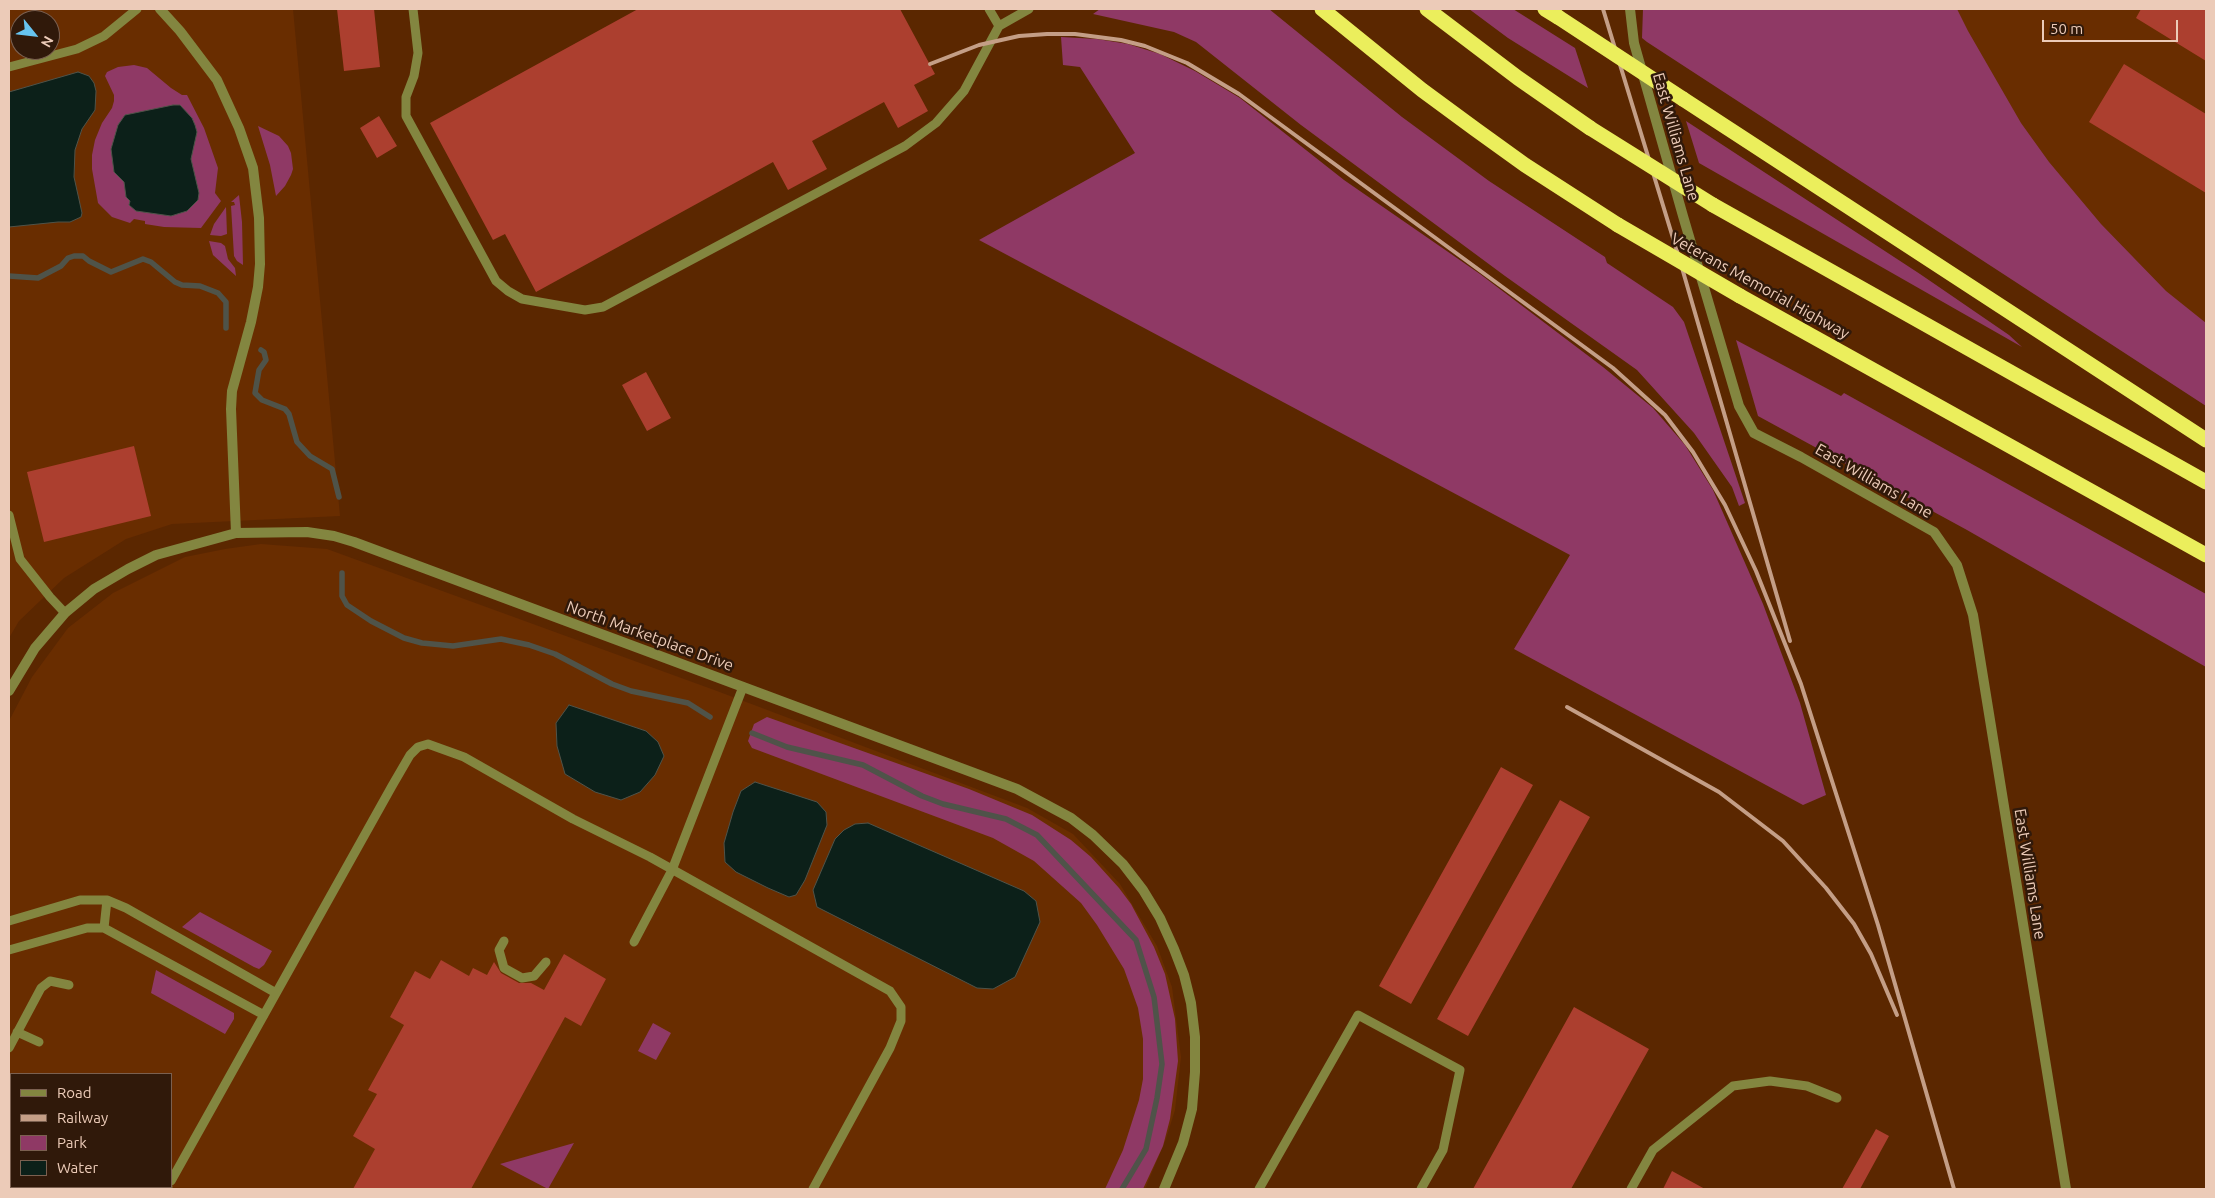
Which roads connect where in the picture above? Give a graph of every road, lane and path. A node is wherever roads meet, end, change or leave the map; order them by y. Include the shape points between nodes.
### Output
1 (137, 9) edge
2 (160, 9) edge
3 (413, 9) edge
4 (989, 9) edge
5 (1029, 9) edge
6 (1322, 9) edge
7 (1427, 9) edge
8 (1545, 9) edge
9 (1630, 9) edge
10 (999, 26) junction
11 (9, 67) edge
12 (2206, 440) edge
13 (2206, 482) edge
14 (9, 515) edge
15 (236, 533) junction
16 (2206, 555) edge
17 (65, 613) junction
18 (743, 687) junction
19 (9, 691) edge
20 (672, 870) junction
21 (107, 900) junction
22 (9, 921) edge
23 (104, 928) junction
24 (504, 941) dead end
25 (634, 942) dead end
26 (9, 950) edge
27 (546, 962) dead end
28 (69, 985) dead end
29 (276, 993) junction
30 (264, 1015) junction
31 (17, 1032) junction
32 (39, 1042) dead end
33 (9, 1048) edge
34 (1837, 1098) dead end
35 (172, 1179) edge
36 (813, 1189) edge
37 (1164, 1189) edge
38 (1259, 1189) edge
39 (1422, 1189) edge
40 (1631, 1189) edge
41 (2066, 1189) edge

1 - 11 lane via 104,36 77,49
2 - 15 street via 217,80 253,168 259,218 258,287 230,409
3 - 10 lane via 418,53 416,71 406,97 406,116 496,280 522,299 585,310 611,303 921,136 964,92
4 - 10 lane
5 - 10 lane
6 - 16 highway, Veterans Memorial Highway, bridge via 1475,129 1618,225
7 - 13 highway, bridge via 1590,128 1713,205
8 - 12 highway, bridge
9 - 41 street, East Williams Lane via 1634,43 1683,216 1740,406 1754,433 1934,532 1957,565 1973,615
14 - 17 lane via 20,559
15 - 17 street, North Marketplace Drive via 156,555 94,589
15 - 18 street, North Marketplace Drive via 307,532 334,536
17 - 19 street, North Marketplace Drive via 35,648
18 - 20 lane
18 - 37 street, North Marketplace Drive via 1017,789 1057,810 1093,835 1123,864 1160,918 1184,975 1196,1037 1192,1109 1183,1143
20 - 25 lane
20 - 29 lane via 464,756 428,744 418,747 410,755
20 - 36 lane via 890,991 901,1007 901,1021 890,1048
21 - 22 lane via 80,900
21 - 23 lane
21 - 29 lane
23 - 26 lane via 87,928
23 - 30 lane
24 - 27 lane via 499,950 504,968 522,978 534,976
28 - 31 lane via 50,981 42,988
29 - 30 lane
30 - 35 lane
31 - 32 lane
31 - 33 lane
34 - 40 lane via 1807,1086 1770,1080 1733,1086 1653,1150
38 - 39 lane via 1358,1015 1460,1070 1443,1150

